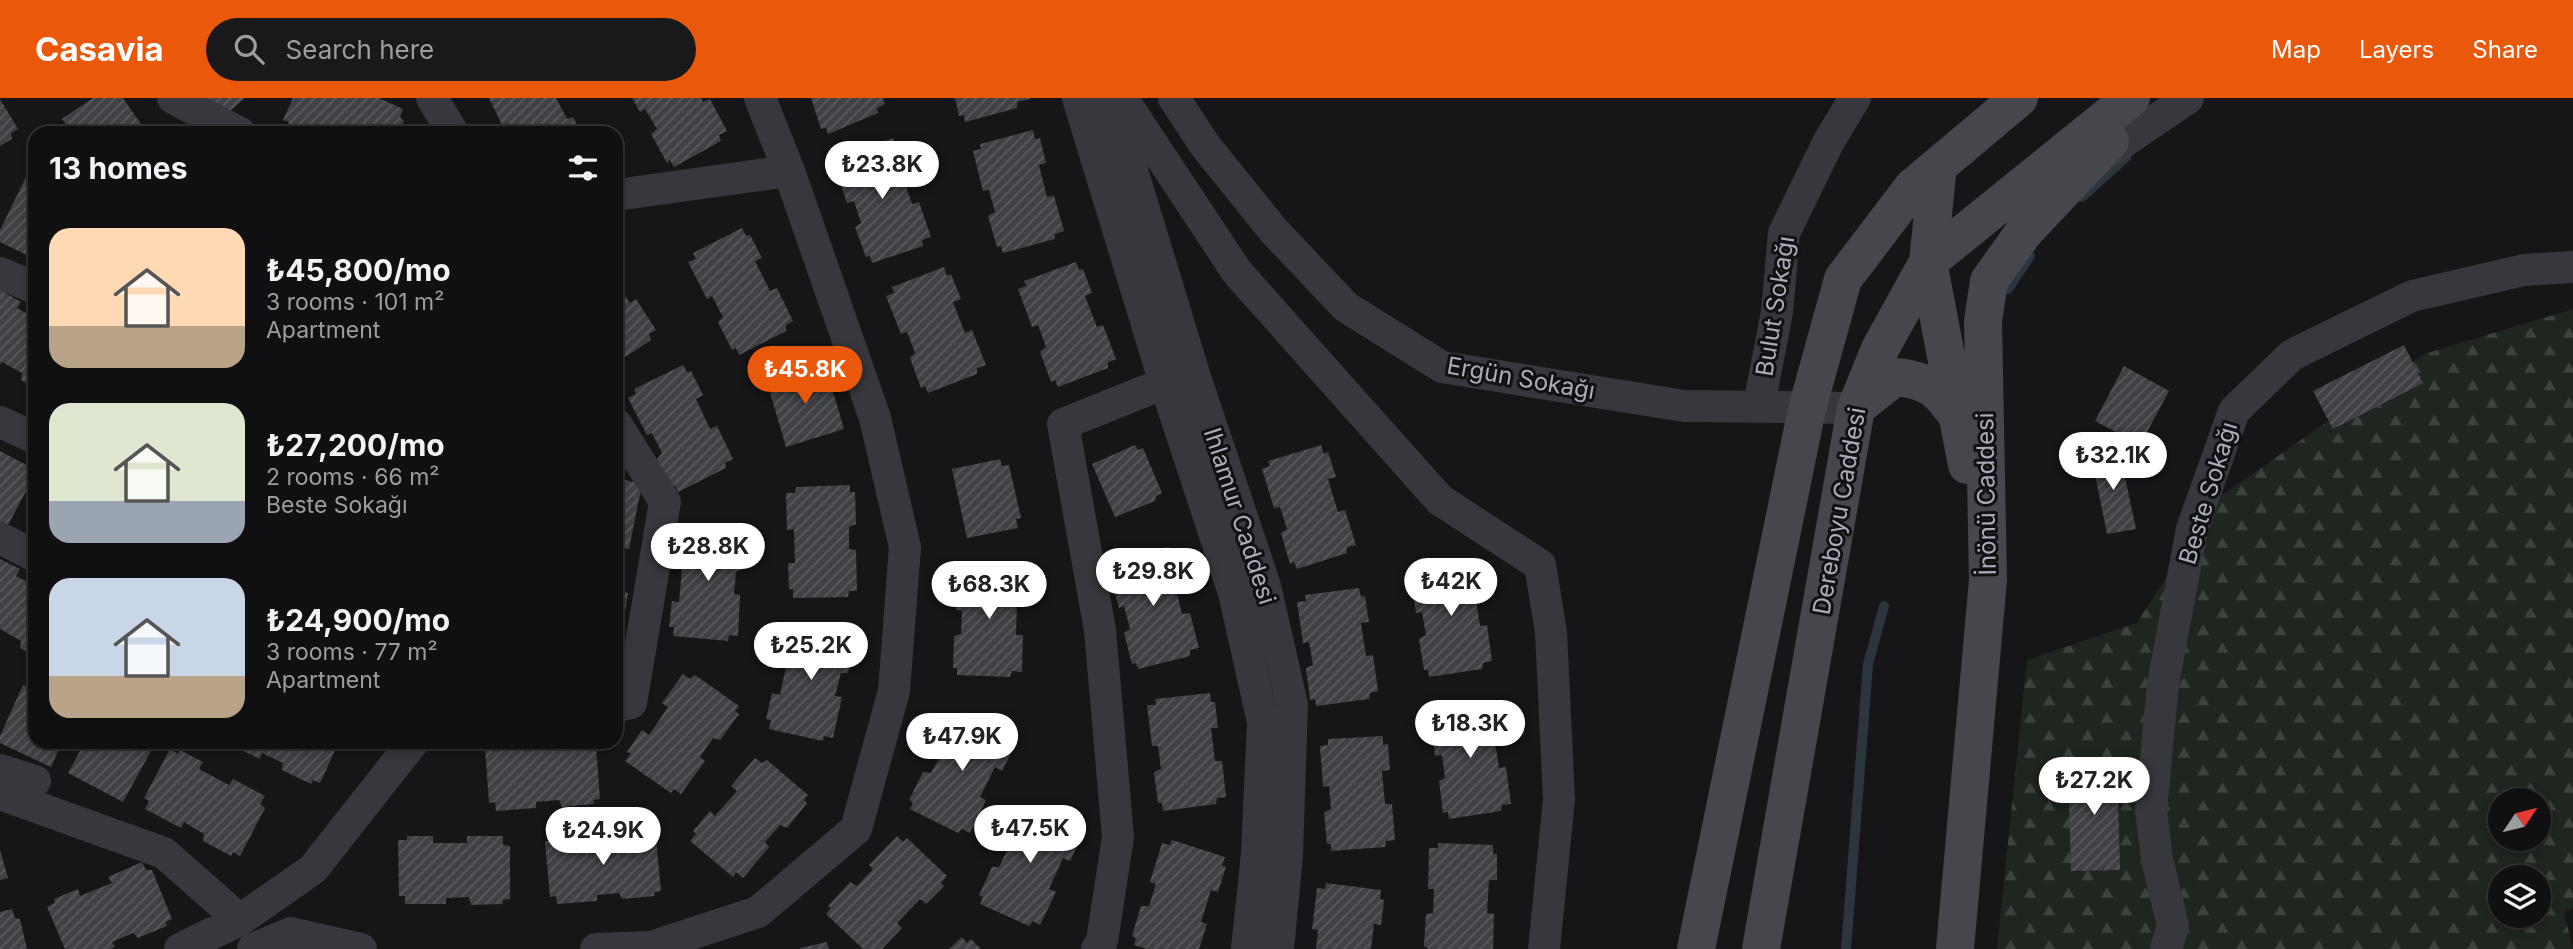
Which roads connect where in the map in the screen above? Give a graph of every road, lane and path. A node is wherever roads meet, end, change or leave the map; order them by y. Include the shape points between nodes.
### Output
1 (173, 98) edge
2 (432, 98) edge
3 (760, 98) edge
4 (1078, 98) edge
5 (1100, 98) edge
6 (1122, 98) edge
7 (1174, 98) edge
8 (1855, 98) edge
9 (2019, 98) edge
10 (2131, 98) edge
11 (2150, 98) edge
12 (2188, 98) edge
13 (227, 126) edge
14 (449, 126) edge
15 (1938, 166) junction
16 (789, 171) junction
17 (2081, 171) junction
18 (623, 194) edge
19 (1928, 262) junction
20 (2573, 267) edge
21 (0, 273) edge
22 (28, 285) edge
23 (1165, 383) junction
24 (1759, 405) junction
25 (1856, 408) junction
26 (1807, 409) junction
27 (1959, 418) junction
28 (0, 422) edge
29 (28, 435) edge
30 (623, 435) edge
31 (0, 538) edge
32 (28, 552) edge
33 (1988, 580) junction
34 (623, 705) edge
35 (407, 749) edge
36 (0, 770) edge
37 (35, 781) dead end
38 (0, 794) edge
39 (240, 920) junction
40 (180, 949) edge
41 (253, 949) edge
42 (361, 949) edge
43 (596, 949) edge
44 (1097, 949) edge
45 (1247, 949) edge
46 (1278, 949) edge
47 (1544, 949) edge
48 (1696, 949) edge
49 (1761, 949) edge
50 (1955, 949) edge
51 (2166, 949) edge

1 - 13 street
2 - 14 street
3 - 16 street
4 - 23 street, Ihlamur Caddesi
5 - 46 street, Ihlamur Caddesi via 1128,157 1265,586 1292,704 1287,855
6 - 47 street via 1237,272 1440,500 1540,565 1550,632 1559,799
7 - 24 street, Ergün Sokağı via 1204,144 1274,230 1346,307 1442,367 1684,406
8 - 24 street, Bulut Sokağı via 1784,233 1777,312
9 - 15 main road, Dereboyu Caddesi
10 - 19 main road, Dereboyu Caddesi
11 - 17 main road, İnönü Caddesi
12 - 17 street
15 - 19 main road
15 - 26 main road, Dereboyu Caddesi via 1913,187 1843,279
16 - 18 street
16 - 43 street via 875,418 905,547 894,691 856,829 758,912 651,947
17 - 33 main road, İnönü Caddesi via 2024,232 1989,281 1983,321
19 - 25 main road, Dereboyu Caddesi via 1880,349
19 - 27 main road
20 - 51 street, Beste Sokağı via 2524,270 2412,296 2292,355 2234,411 2192,529 2163,684 2151,811 2173,926
21 - 22 street
23 - 44 street via 1063,424 1100,630 1118,837
23 - 45 street, Ihlamur Caddesi via 1234,593 1263,722
24 - 26 street, Ergün Sokağı
25 - 26 street, Ergün Sokağı
25 - 27 main road via 1895,377 1919,379 1942,394
25 - 49 main road, Dereboyu Caddesi
26 - 48 main road, Dereboyu Caddesi
27 - 33 main road
28 - 29 street
30 - 34 street via 665,502 631,703
31 - 32 street
33 - 50 main road, İnönü Caddesi
35 - 39 street via 313,869
36 - 37 street
38 - 39 street via 164,853
39 - 40 street
41 - 42 street via 291,933

